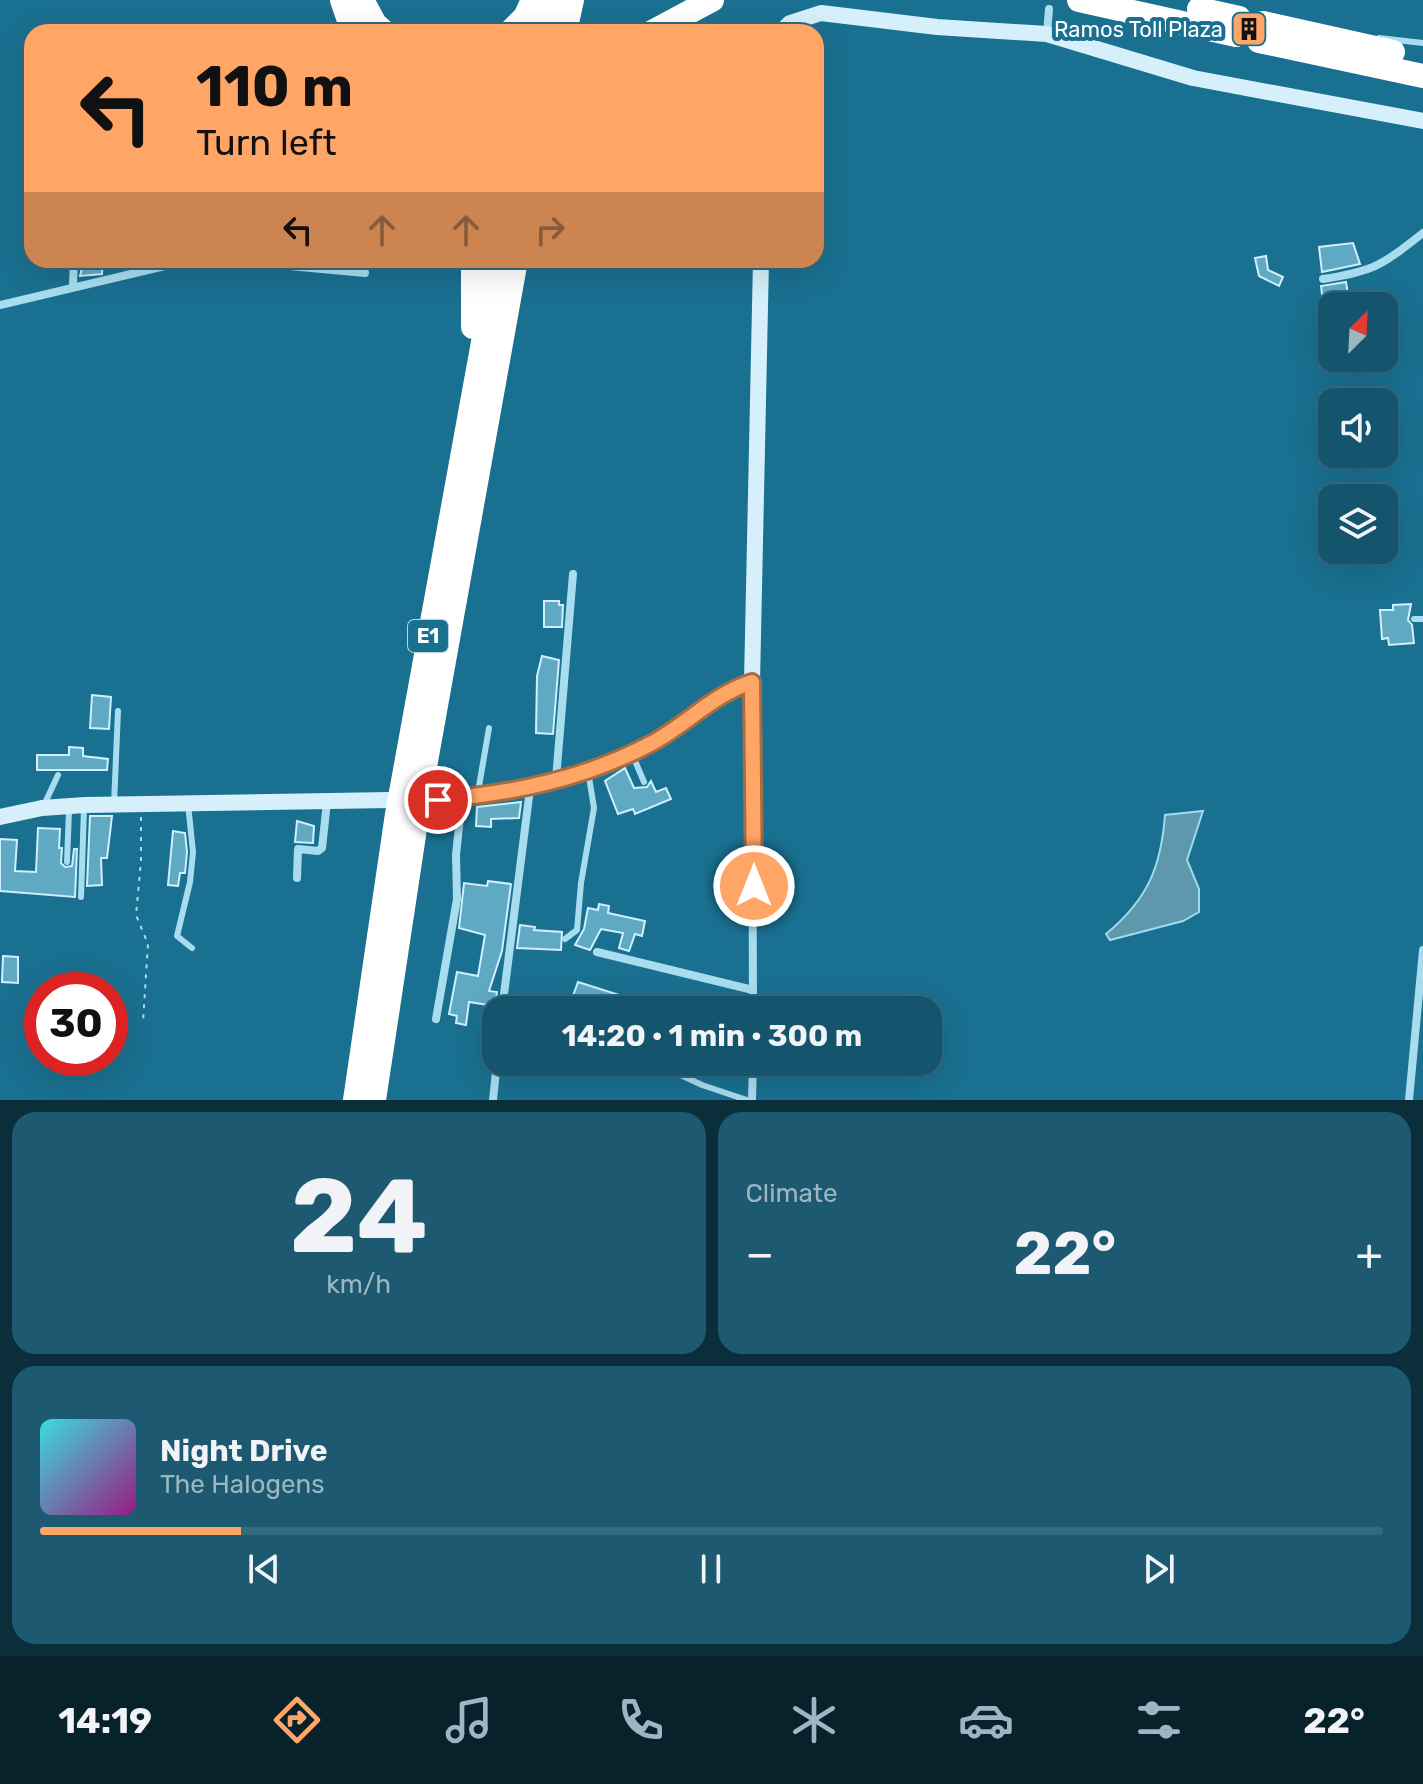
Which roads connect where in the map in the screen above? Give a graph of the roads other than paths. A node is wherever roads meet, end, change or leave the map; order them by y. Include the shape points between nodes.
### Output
1 (342, 0) edge
2 (362, 0) edge
3 (533, 0) edge
4 (551, 0) edge
5 (572, 0) edge
6 (712, 0) edge
7 (1079, 0) edge
8 (1154, 0) edge
9 (1049, 9) dead end
10 (350, 24) edge
11 (375, 24) edge
12 (518, 24) edge
13 (546, 24) edge
14 (567, 24) edge
15 (667, 24) edge
16 (789, 24) edge
17 (1249, 29) junction
18 (1047, 34) junction
19 (1423, 43) edge
20 (1329, 47) junction
21 (1423, 59) edge
22 (1423, 76) edge
23 (1423, 121) edge
24 (1423, 233) edge
25 (74, 268) edge
26 (159, 268) edge
27 (311, 268) edge
28 (473, 268) edge
29 (512, 268) edge
30 (512, 268) edge
31 (761, 268) edge
32 (365, 273) dead end
33 (1323, 279) dead end
34 (73, 285) junction
35 (0, 305) edge
36 (476, 381) junction
37 (573, 574) dead end
38 (1414, 619) dead end
39 (1423, 619) edge
40 (752, 682) junction
41 (118, 711) dead end
42 (489, 728) dead end
43 (631, 753) junction
44 (588, 771) junction
45 (58, 775) dead end
46 (556, 780) junction
47 (644, 782) dead end
48 (530, 789) junction
49 (470, 797) junction
50 (390, 800) dead end
51 (438, 800) dead end
52 (327, 801) junction
53 (114, 804) junction
54 (188, 804) junction
55 (77, 805) junction
56 (42, 808) junction
57 (0, 817) edge
58 (67, 862) dead end
59 (297, 878) dead end
60 (81, 897) dead end
61 (565, 939) dead end
62 (192, 948) dead end
63 (1423, 950) edge
64 (597, 952) dead end
65 (753, 990) junction
66 (504, 996) edge
67 (753, 996) edge
68 (436, 1019) dead end
69 (496, 1076) edge
70 (683, 1076) edge
71 (752, 1076) edge
72 (355, 1100) edge
73 (374, 1100) edge
74 (493, 1100) edge
75 (750, 1100) edge
76 (1409, 1100) edge

1 - 10 highway
2 - 11 highway
3 - 12 highway
4 - 13 highway
5 - 14 highway
6 - 15 highway
7 - 17 highway
8 - 17 highway
9 - 18 street
16 - 18 street via 821,13
17 - 20 highway
18 - 23 street via 1193,78
19 - 20 lane via 1391,38
20 - 21 highway
20 - 22 highway
24 - 33 street via 1382,265
25 - 34 street
26 - 34 street
27 - 32 street
28 - 36 highway
29 - 36 highway, E1
30 - 73 highway, E1 via 421,789
31 - 40 street
34 - 35 street
36 - 72 highway, E1 via 397,814
37 - 46 street
38 - 39 lane
40 - 43 street via 723,694
40 - 65 street
41 - 53 lane
42 - 49 lane
43 - 44 street
43 - 47 lane
44 - 46 street
44 - 61 lane via 594,808 577,930
45 - 56 lane
46 - 48 street
48 - 49 street
48 - 66 street
49 - 51 street
49 - 68 street via 456,855 457,899
50 - 52 street
52 - 54 street
52 - 59 street via 322,848 298,849
53 - 54 street
53 - 55 street
54 - 62 lane via 193,852 177,936
55 - 56 street
55 - 58 lane
55 - 60 lane
56 - 57 street
63 - 76 street
64 - 65 street
65 - 67 street
69 - 74 street
70 - 75 lane
71 - 75 street

